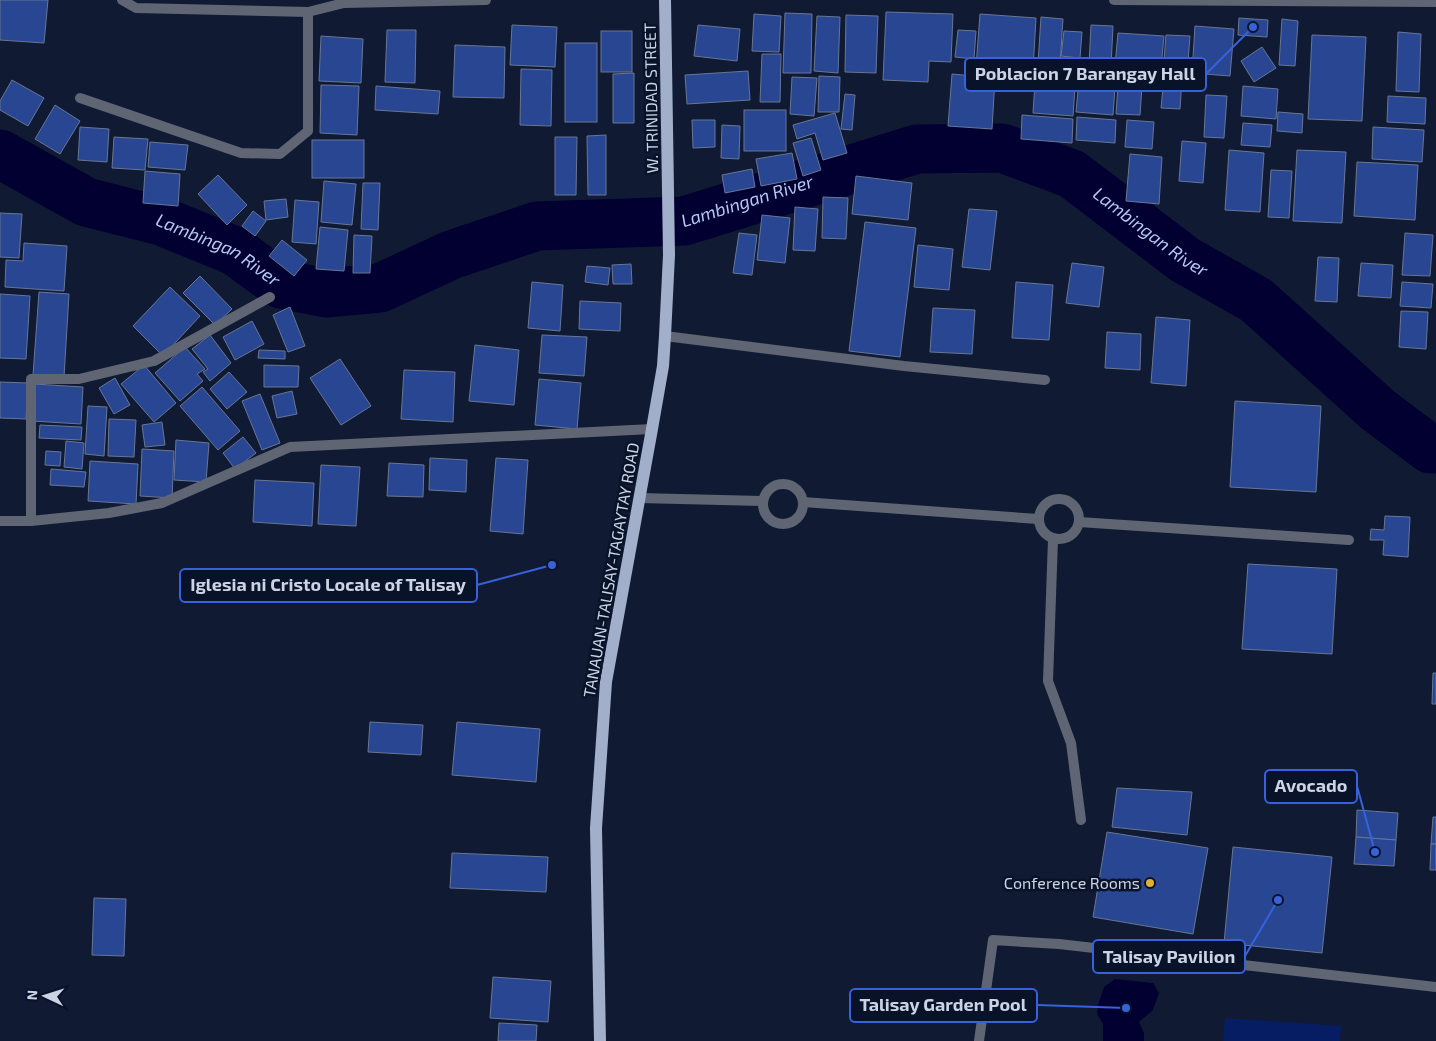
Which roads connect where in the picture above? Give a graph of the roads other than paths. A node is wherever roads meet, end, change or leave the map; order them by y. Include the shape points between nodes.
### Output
1 (122, 0) edge
2 (267, 0) edge
3 (486, 0) edge
4 (665, 0) edge
5 (1114, 0) edge
6 (344, 1) edge
7 (1436, 2) edge
8 (269, 12) junction
9 (308, 12) junction
10 (80, 98) dead end
11 (668, 195) joint
12 (270, 297) dead end
13 (665, 336) junction
14 (1045, 380) dead end
15 (652, 429) junction
16 (639, 498) junction
17 (762, 501) junction
18 (803, 502) junction
19 (1038, 519) junction
20 (0, 521) edge
21 (31, 521) junction
22 (1079, 522) junction
23 (1053, 539) junction
24 (1349, 540) dead end
25 (1081, 820) dead end
26 (1436, 987) edge
27 (600, 1041) edge
28 (979, 1041) edge

1 - 8 street via 136,8
2 - 8 street
3 - 6 street
4 - 11 main road, W. TRINIDAD STREET
5 - 7 street
6 - 9 street
8 - 9 street
9 - 10 street via 308,131 280,154 241,153
11 - 13 main road, TANAUAN-TALISAY-TAGAYTAY ROAD
12 - 21 street via 154,361 79,379 31,379
13 - 14 street
13 - 15 main road, TANAUAN-TALISAY-TAGAYTAY ROAD
15 - 16 main road, TANAUAN-TALISAY-TAGAYTAY ROAD
15 - 21 street via 290,447 162,503 109,513
16 - 17 street
16 - 27 main road, TANAUAN-TALISAY-TAGAYTAY ROAD via 606,682 596,828
17 - 18 street via 768,489 786,483 802,495
17 - 18 street via 762,508 769,519 782,524 800,515
18 - 19 street
19 - 22 street via 1043,507 1060,498 1072,503
19 - 23 street via 1042,531
20 - 21 street
22 - 23 street via 1072,534 1060,540
22 - 24 street
23 - 25 street via 1048,681 1071,744
26 - 28 street via 1059,944 993,940

